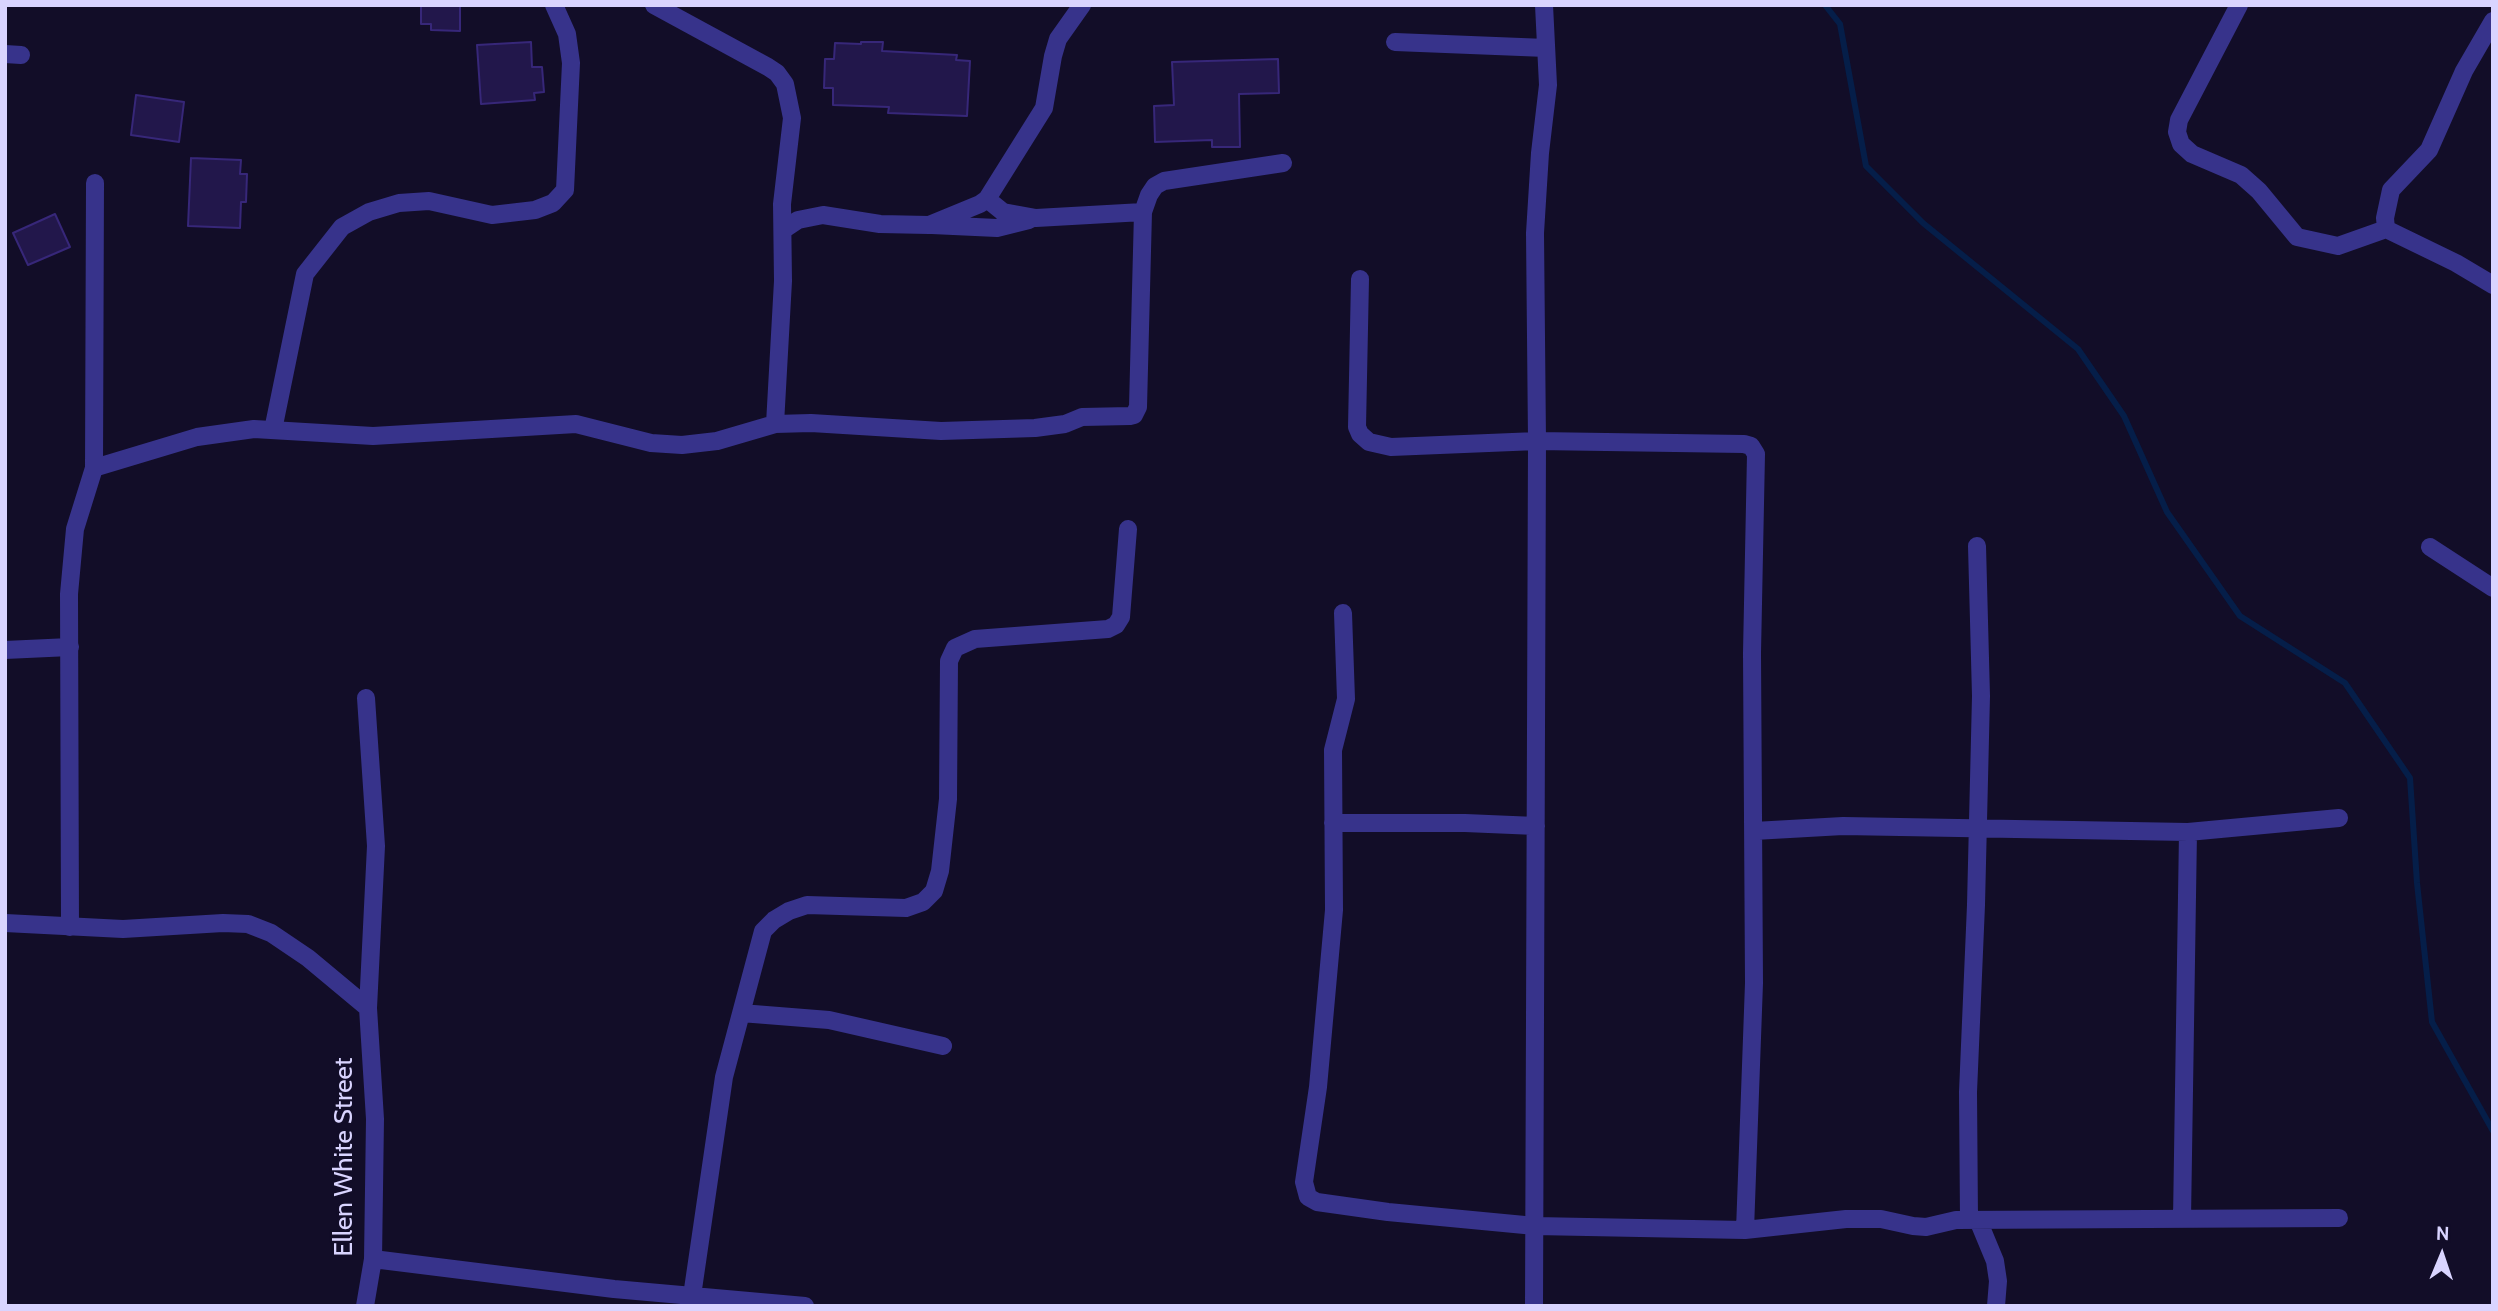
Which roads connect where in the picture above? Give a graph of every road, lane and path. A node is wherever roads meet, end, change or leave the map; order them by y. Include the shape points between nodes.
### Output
1 (554, 5) edge
2 (654, 5) edge
3 (1082, 5) edge
4 (1544, 5) edge
5 (2239, 5) edge
6 (2493, 21) edge
7 (1395, 42) dead end
8 (1546, 48) junction
9 (1283, 163) dead end
10 (95, 183) dead end
11 (987, 199) junction
12 (1143, 212) junction
13 (1036, 218) junction
14 (929, 225) junction
15 (2386, 229) junction
16 (783, 230) junction
17 (1360, 279) dead end
18 (2493, 285) edge
19 (775, 424) junction
20 (273, 430) junction
21 (1537, 441) junction
22 (94, 468) junction
23 (1128, 529) dead end
24 (1977, 546) dead end
25 (2430, 547) dead end
26 (2493, 588) edge
27 (1343, 613) dead end
28 (70, 647) junction
29 (5, 650) edge
30 (366, 698) dead end
31 (2339, 818) dead end
32 (1333, 823) junction
33 (1536, 826) junction
34 (1976, 830) junction
35 (1754, 831) junction
36 (2188, 832) junction
37 (5, 923) edge
38 (70, 927) junction
39 (368, 1008) junction
40 (741, 1013) junction
41 (943, 1046) dead end
42 (2339, 1218) dead end
43 (2182, 1219) junction
44 (1973, 1220) junction
45 (1535, 1226) junction
46 (1745, 1230) junction
47 (373, 1259) junction
48 (692, 1296) junction
49 (365, 1306) edge
50 (805, 1306) edge
51 (1534, 1306) edge
52 (1996, 1306) edge

1 - 20 street via 567,34 571,63 565,190 553,203 535,211 492,215 429,201 399,203 342,227 305,274
2 - 16 street via 768,67 785,84 792,118
3 - 11 street via 1058,39 1044,108
4 - 8 street
5 - 15 street via 2179,120 2181,144 2192,154 2241,175 2297,237 2338,246
6 - 15 street via 2463,71 2429,149 2391,190
7 - 8 street
8 - 21 street via 1548,85 1535,233
9 - 12 street via 1164,181 1155,186
10 - 22 street
11 - 13 street via 1003,212
11 - 14 street
12 - 13 street
12 - 19 street via 1135,415 1082,417 1035,428 941,431
13 - 14 street via 997,228
14 - 16 street via 880,224 823,215 799,220
15 - 18 street
16 - 19 street
17 - 21 street via 1360,434 1369,442 1391,447
19 - 20 street via 717,441 682,445 651,443 576,424 373,436
20 - 22 street via 197,437
21 - 33 street
21 - 35 street via 1744,444 1756,453
22 - 28 street via 75,529
23 - 40 street via 1121,617 1116,625 975,639 955,648 949,661 948,799 934,891 923,902 906,908 807,905 774,920 763,932
24 - 34 street via 1980,696
25 - 26 street
27 - 32 street via 1346,699 1334,750
28 - 29 street
28 - 38 street
30 - 39 street, Ellen White Street via 376,846
31 - 36 street
32 - 33 street
32 - 45 street via 1334,910 1318,1087 1304,1182 1308,1197 1388,1212
33 - 45 street
34 - 35 street via 1843,826
34 - 36 street
34 - 44 street via 1968,1092
35 - 46 street
36 - 43 street
37 - 38 street
38 - 39 street via 248,925 271,933 308,958
39 - 47 street, Ellen White Street via 375,1119
40 - 41 street via 829,1020
40 - 48 street via 724,1077
42 - 43 street
43 - 44 street
44 - 46 street via 1926,1227 1846,1219
44 - 52 street via 1995,1261
45 - 46 street
45 - 51 street
47 - 48 street
47 - 49 street, Ellen White Street
48 - 50 street

